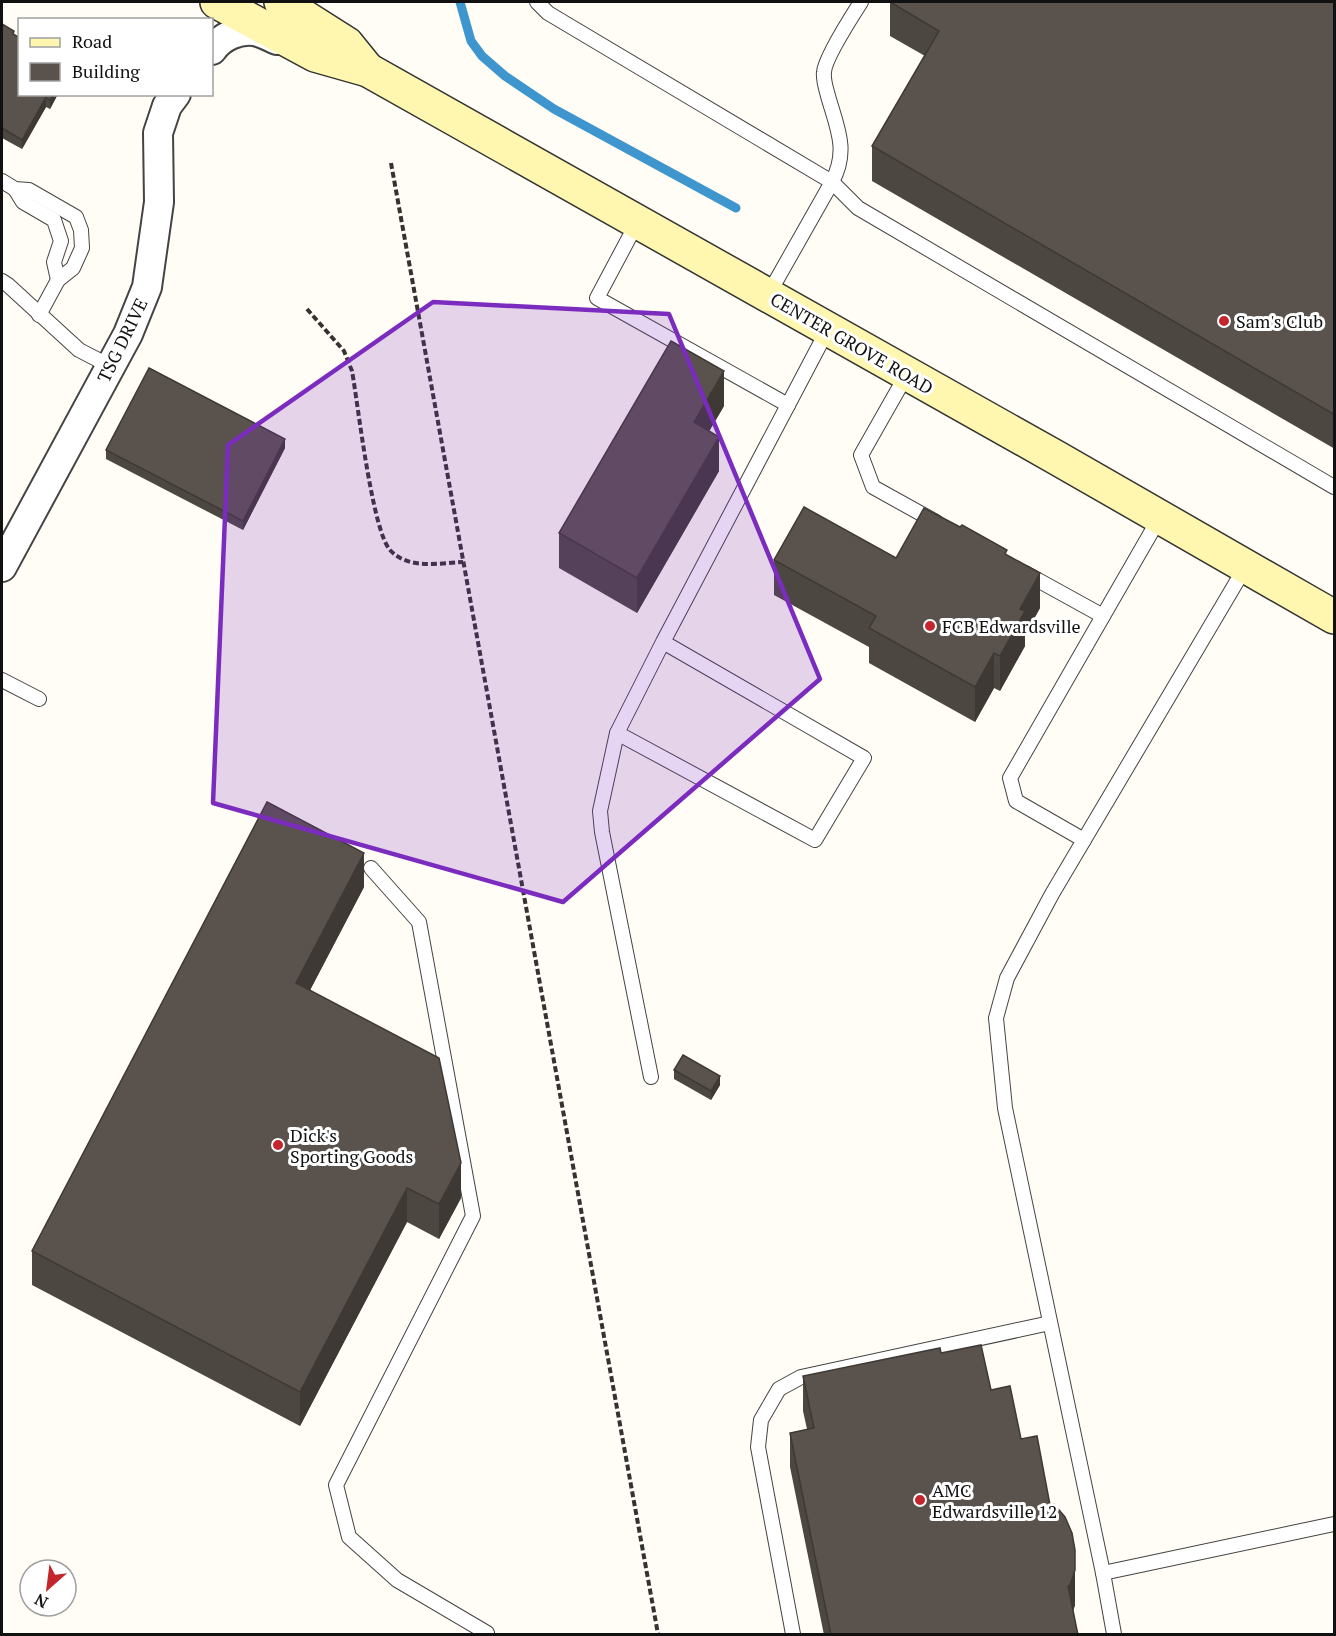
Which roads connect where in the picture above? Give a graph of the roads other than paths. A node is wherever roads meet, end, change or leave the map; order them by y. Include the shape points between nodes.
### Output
1 (217, 2) edge
2 (281, 2) edge
3 (537, 2) edge
4 (861, 2) edge
5 (213, 49) edge
6 (315, 55) junction
7 (368, 70) junction
8 (174, 96) edge
9 (2, 181) edge
10 (832, 182) junction
11 (15, 189) junction
12 (638, 221) junction
13 (58, 280) junction
14 (2, 281) edge
15 (768, 295) junction
16 (39, 315) junction
17 (828, 329) junction
18 (110, 366) junction
19 (907, 374) junction
20 (788, 405) junction
21 (1335, 487) edge
22 (1160, 517) junction
23 (944, 527) edge
24 (1246, 566) junction
25 (2, 567) edge
26 (1015, 567) edge
27 (1102, 616) junction
28 (1335, 617) edge
29 (663, 642) junction
30 (2, 680) edge
31 (39, 699) dead end
32 (617, 733) junction
33 (1084, 840) junction
34 (371, 868) dead end
35 (651, 1077) dead end
36 (1050, 1323) junction
37 (1335, 1524) edge
38 (1103, 1573) junction
39 (487, 1633) dead end
40 (793, 1635) edge
41 (1113, 1635) edge

1 - 6 street, CENTER GROVE ROAD
2 - 7 street, CENTER GROVE ROAD via 347,44
3 - 10 lane via 548,13
4 - 10 lane via 824,71 842,150
5 - 6 street via 221,39 255,31
6 - 7 street, CENTER GROVE ROAD
7 - 12 street, CENTER GROVE ROAD
8 - 18 street, TSG DRIVE via 158,133 159,202 147,287
9 - 11 lane
10 - 15 lane
10 - 21 lane via 858,207
11 - 13 lane via 23,202 54,220 62,241 54,262
11 - 13 lane via 29,190 76,218 82,248 73,268
12 - 15 street, CENTER GROVE ROAD
12 - 20 lane via 597,298
13 - 16 lane
14 - 16 lane
15 - 17 street, CENTER GROVE ROAD
16 - 18 lane via 79,350
17 - 19 street, CENTER GROVE ROAD
17 - 20 lane
18 - 25 street, TSG DRIVE
19 - 22 street, CENTER GROVE ROAD
19 - 23 lane via 861,455 873,487
20 - 29 lane
22 - 24 street, CENTER GROVE ROAD
22 - 27 lane
24 - 28 street, CENTER GROVE ROAD
24 - 33 lane
26 - 27 lane
27 - 33 lane via 1010,778 1016,801
29 - 32 lane
29 - 32 lane via 864,758 814,840
30 - 31 lane
32 - 35 lane via 600,811 602,832
33 - 36 lane via 1007,978 996,1018 1005,1108
34 - 39 lane via 419,922 473,1216 336,1485 349,1538 398,1580
36 - 38 lane
36 - 40 lane via 801,1377 779,1389 761,1420 758,1447
37 - 38 lane
38 - 41 lane

